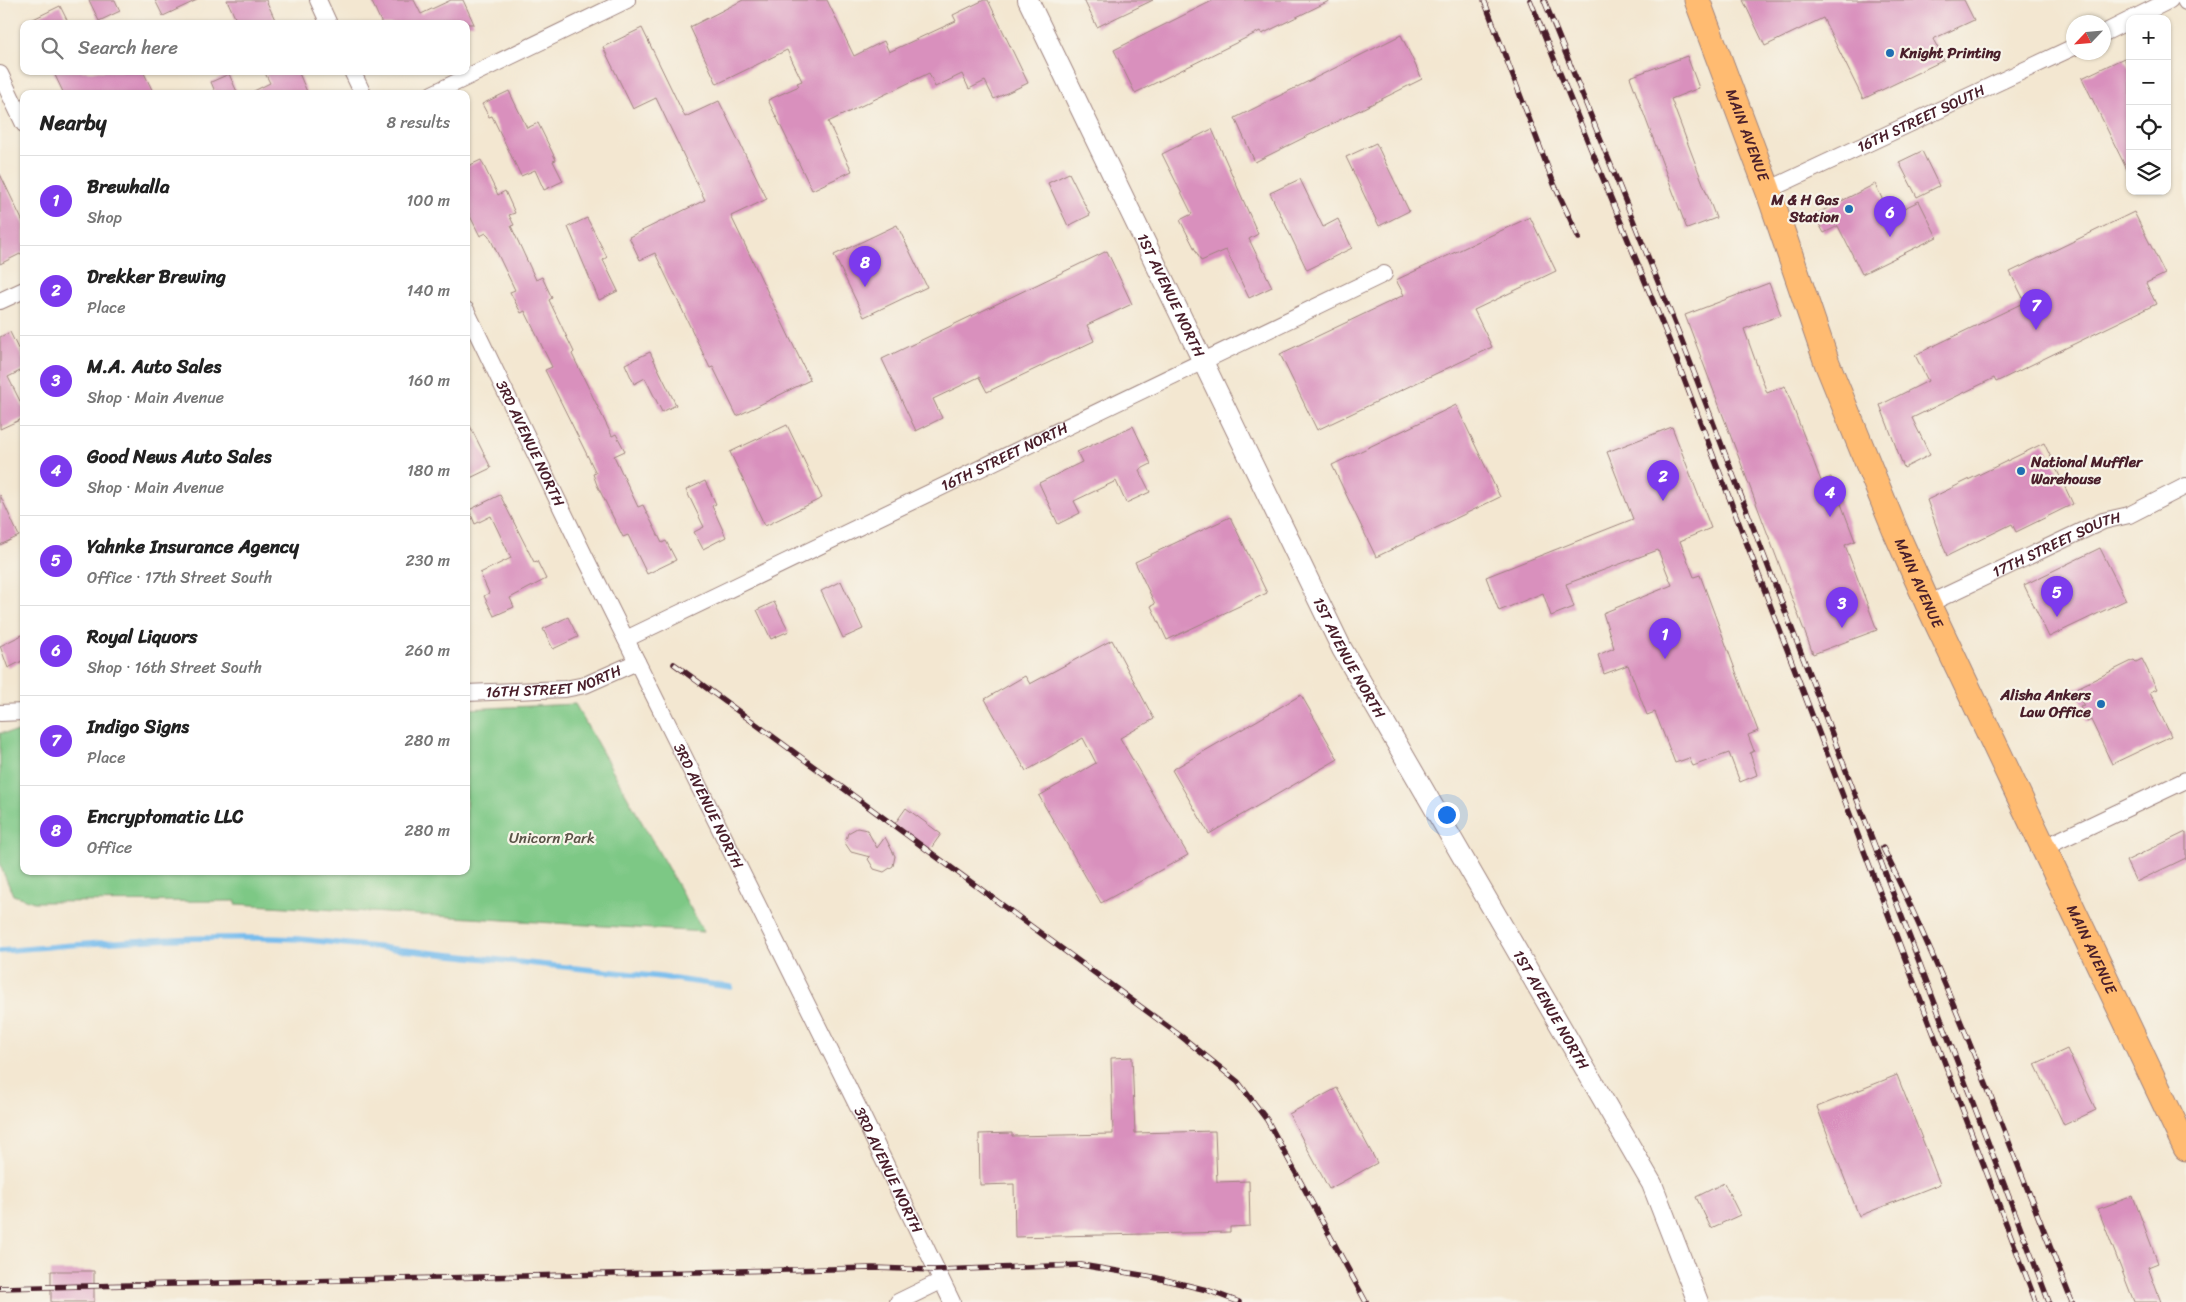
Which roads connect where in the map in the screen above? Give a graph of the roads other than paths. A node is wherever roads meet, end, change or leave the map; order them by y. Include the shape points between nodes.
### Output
1 (318, 0) edge
2 (627, 0) edge
3 (1028, 0) edge
4 (1697, 0) edge
5 (2170, 0) edge
6 (2139, 15) edge
7 (327, 20) edge
8 (2126, 22) edge
9 (2111, 29) edge
10 (2066, 51) edge
11 (0, 74) edge
12 (354, 75) edge
13 (361, 90) edge
14 (440, 90) edge
15 (20, 116) edge
16 (1768, 190) junction
17 (1384, 274) dead end
18 (20, 292) edge
19 (0, 302) edge
20 (470, 318) edge
21 (1202, 362) junction
22 (2186, 486) edge
23 (1928, 604) junction
24 (626, 639) junction
25 (637, 662) junction
26 (470, 692) edge
27 (20, 712) edge
28 (0, 713) edge
29 (2186, 780) edge
30 (2043, 848) junction
31 (2186, 1148) edge
32 (941, 1281) junction
33 (898, 1302) edge
34 (952, 1302) edge
35 (1698, 1302) edge

1 - 7 street
2 - 14 street
3 - 21 street, 1ST AVENUE NORTH
4 - 16 main road, MAIN AVENUE
5 - 6 street
8 - 9 street
10 - 16 street, 16TH STREET SOUTH
11 - 15 street
12 - 13 street
16 - 23 main road, MAIN AVENUE via 1827,363
17 - 21 street, 16TH STREET NORTH
18 - 19 street
20 - 24 street, 3RD AVENUE NORTH
21 - 24 street, 16TH STREET NORTH
21 - 35 street, 1ST AVENUE NORTH via 1342,648 1652,1184
22 - 23 street, 17TH STREET SOUTH via 2129,515 2103,521
23 - 30 main road, MAIN AVENUE
24 - 25 street, 3RD AVENUE NORTH
25 - 26 street, 16TH STREET NORTH via 585,685 565,689
25 - 32 street, 3RD AVENUE NORTH
27 - 28 street
29 - 30 street
30 - 31 main road, MAIN AVENUE
32 - 33 street
32 - 34 street, 3RD AVENUE NORTH

